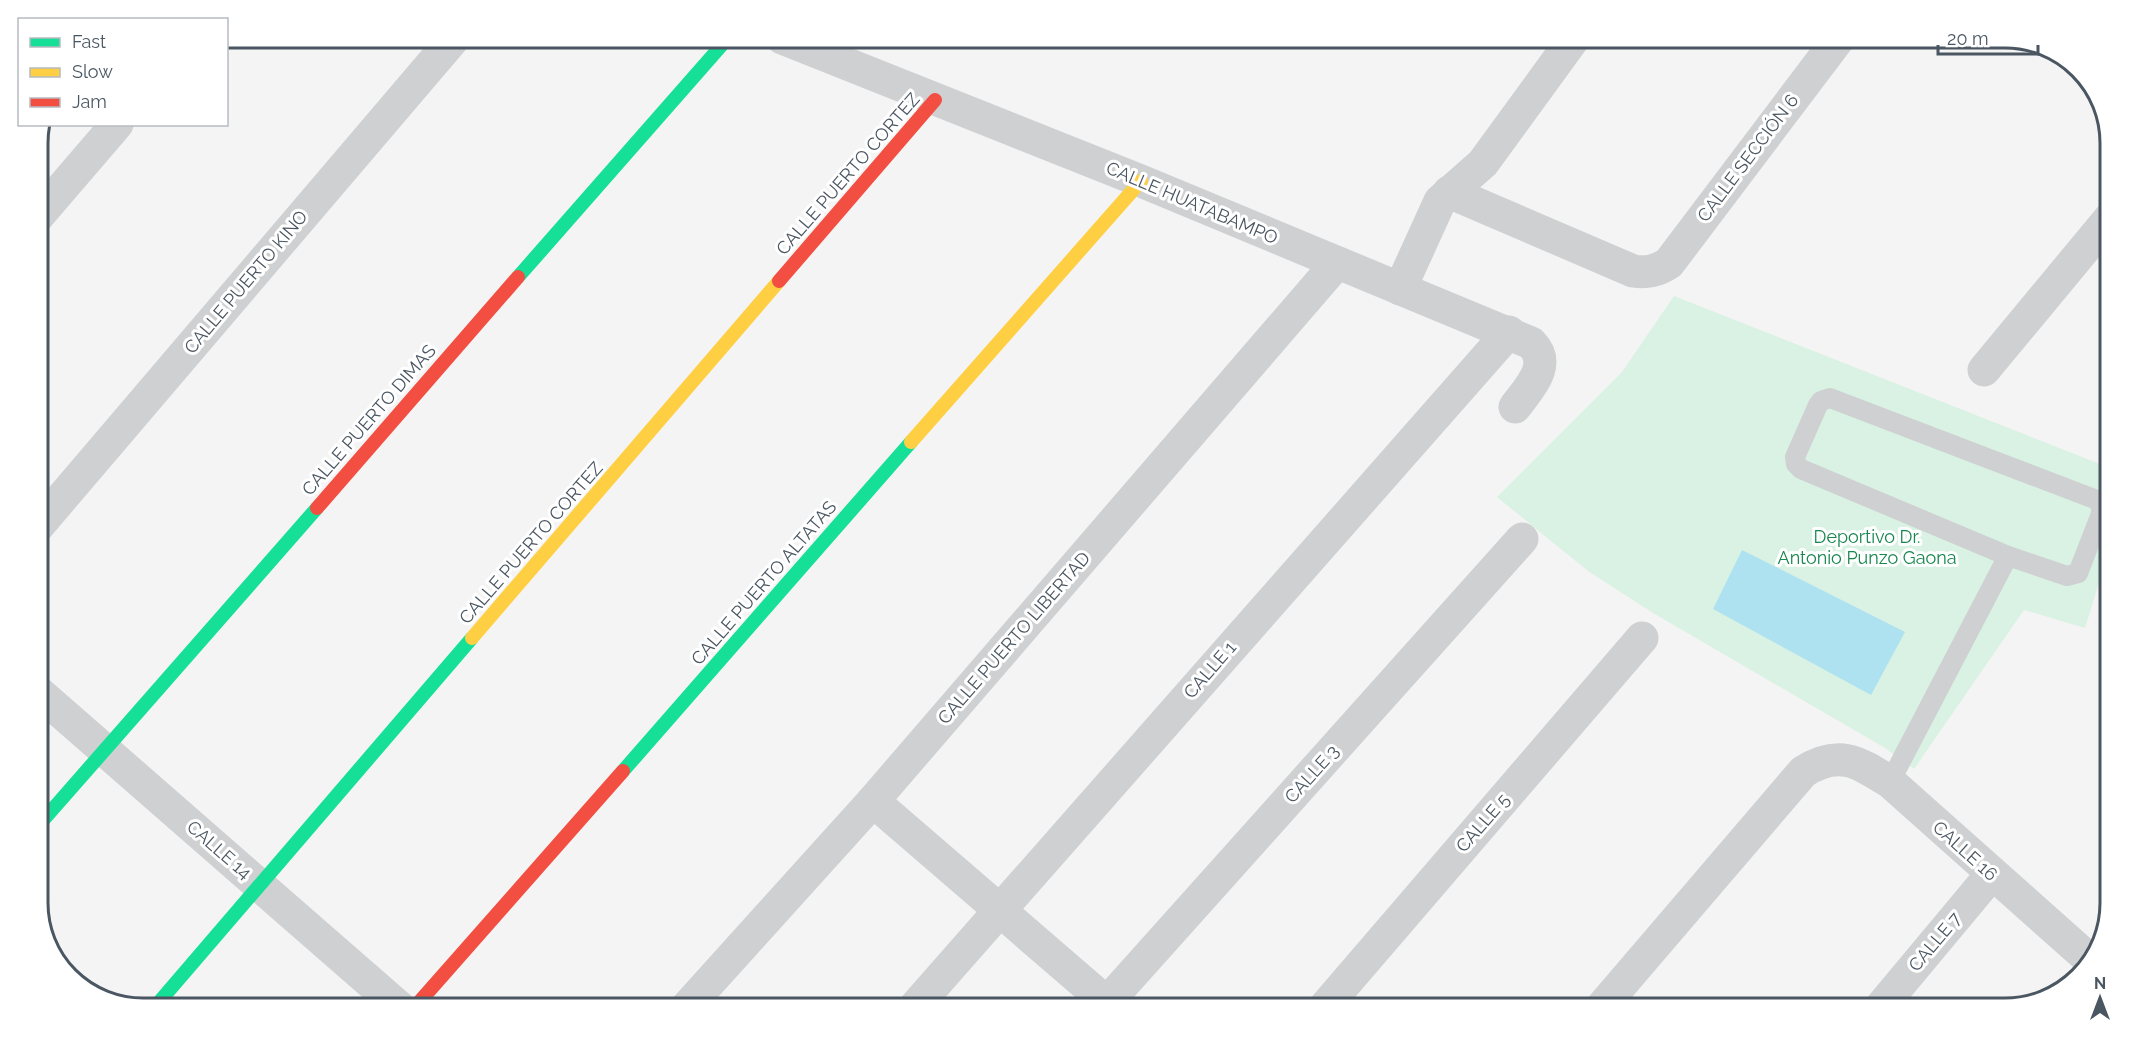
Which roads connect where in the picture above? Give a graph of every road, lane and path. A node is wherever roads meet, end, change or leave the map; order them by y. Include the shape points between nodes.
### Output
1 (445, 48) edge
2 (719, 48) edge
3 (807, 48) edge
4 (1567, 48) edge
5 (1831, 48) edge
6 (935, 100) junction
7 (115, 126) edge
8 (1141, 181) junction
9 (1449, 192) junction
10 (48, 204) edge
11 (2100, 230) edge
12 (1337, 263) junction
13 (1400, 289) junction
14 (1509, 332) junction
15 (1984, 370) dead end
16 (1515, 407) dead end
17 (2100, 508) edge
18 (48, 514) edge
19 (2100, 517) edge
20 (1522, 539) dead end
21 (2008, 556) junction
22 (1642, 638) dead end
23 (48, 701) edge
24 (104, 749) junction
25 (1890, 782) junction
26 (873, 801) junction
27 (48, 814) edge
28 (1991, 875) junction
29 (260, 886) junction
30 (998, 911) junction
31 (2084, 955) edge
32 (163, 998) edge
33 (389, 998) edge
34 (423, 998) edge
35 (695, 998) edge
36 (923, 998) edge
37 (1097, 998) edge
38 (1115, 998) edge
39 (1333, 998) edge
40 (1610, 998) edge
41 (1888, 998) edge

1 - 18 street, CALLE PUERTO KINO
2 - 24 street, CALLE PUERTO DIMAS
3 - 6 street, CALLE HUATABAMPO
4 - 9 street via 1483,163
5 - 9 street, CALLE SECCIÓN 6 via 1669,263 1651,272 1633,271
6 - 8 street, CALLE HUATABAMPO
6 - 29 street, CALLE PUERTO CORTEZ
7 - 10 street
8 - 12 street, CALLE HUATABAMPO
8 - 34 street, CALLE PUERTO ALTATAS
9 - 13 street via 1432,214
11 - 15 street
12 - 13 street, CALLE HUATABAMPO
12 - 26 street, CALLE PUERTO LIBERTAD
13 - 14 street, CALLE HUATABAMPO
14 - 16 street, CALLE HUATABAMPO via 1531,343 1541,358 1537,376
14 - 30 street, CALLE 1
17 - 21 lane via 2099,503 1837,400 1821,401 1795,457 1801,469
19 - 21 lane via 2075,575 2067,576
20 - 38 street, CALLE 3
21 - 25 lane
22 - 39 street, CALLE 5
23 - 24 street, CALLE 14
24 - 27 street, CALLE PUERTO DIMAS
24 - 29 street, CALLE 14
25 - 28 street, CALLE 16
25 - 40 street, CALLE 16 via 1860,763 1831,760 1803,772
26 - 30 street
26 - 35 street, CALLE PUERTO LIBERTAD
28 - 31 street, CALLE 16
28 - 41 street, CALLE 7
29 - 32 street, CALLE PUERTO CORTEZ
29 - 33 street, CALLE 14
30 - 36 street, CALLE 1
30 - 37 street

